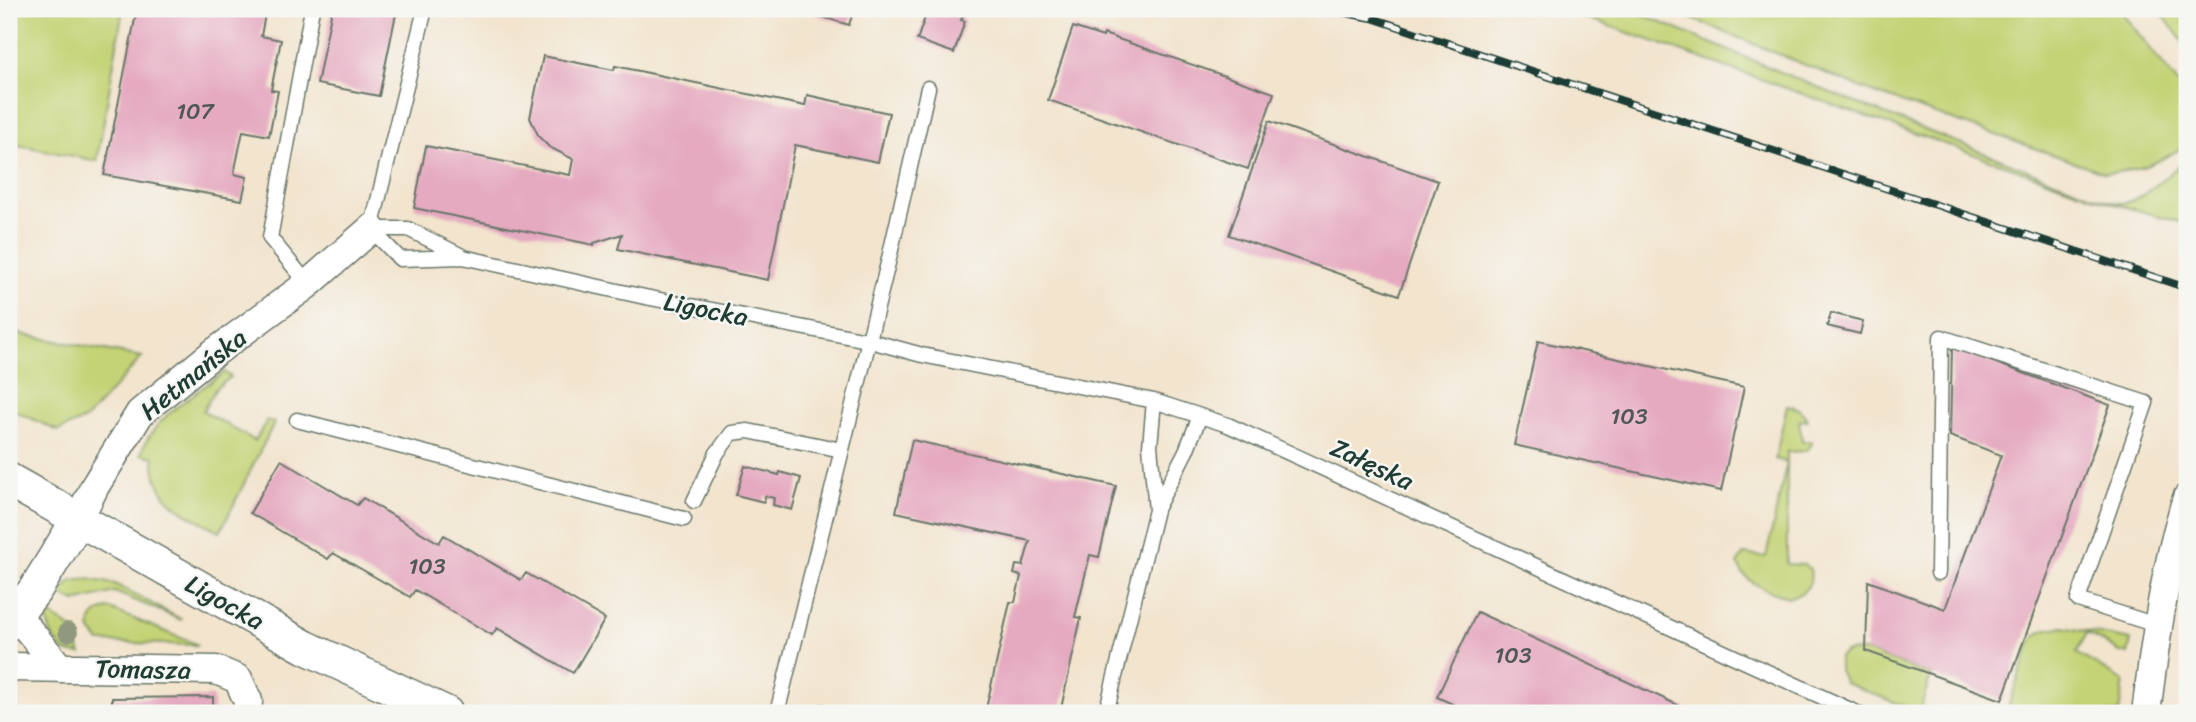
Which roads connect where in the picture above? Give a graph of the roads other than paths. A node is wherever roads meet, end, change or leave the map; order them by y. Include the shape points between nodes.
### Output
1 (312, 9) edge
2 (425, 9) edge
3 (928, 88) dead end
4 (371, 229) junction
5 (463, 257) junction
6 (309, 285) junction
7 (867, 340) junction
8 (1154, 401) junction
9 (1200, 416) junction
10 (297, 419) dead end
11 (842, 450) junction
12 (9, 480) edge
13 (2187, 498) edge
14 (694, 501) dead end
15 (1156, 510) junction
16 (684, 519) dead end
17 (78, 520) junction
18 (1938, 573) dead end
19 (12, 619) edge
20 (2159, 626) junction
21 (9, 667) edge
22 (60, 668) junction
23 (247, 713) edge
24 (446, 713) edge
25 (777, 713) edge
26 (1106, 713) edge
27 (1857, 713) edge
28 (2146, 713) edge

1 - 6 lane via 270,238
2 - 4 lane
3 - 7 lane
4 - 5 lane, Ligocka via 408,229
4 - 5 lane, Ligocka via 400,259
4 - 6 street, Hetmańska
5 - 7 lane, Ligocka
6 - 17 street, Hetmańska via 211,355 141,413
7 - 8 lane, Ligocka
7 - 11 lane
8 - 9 lane, Załęska
8 - 15 lane via 1150,446
9 - 15 lane
9 - 27 lane, Załęska
10 - 16 lane
11 - 14 lane via 748,430 732,433
11 - 25 lane
12 - 17 street, Ligocka
13 - 20 street
15 - 26 lane
17 - 19 street, Hetmańska
17 - 24 street, Ligocka via 305,647
18 - 20 lane via 1941,337 2146,402 2078,600
19 - 22 street
20 - 28 street
21 - 22 street, Tomasza
22 - 23 street, Tomasza via 216,670 238,679 248,701

